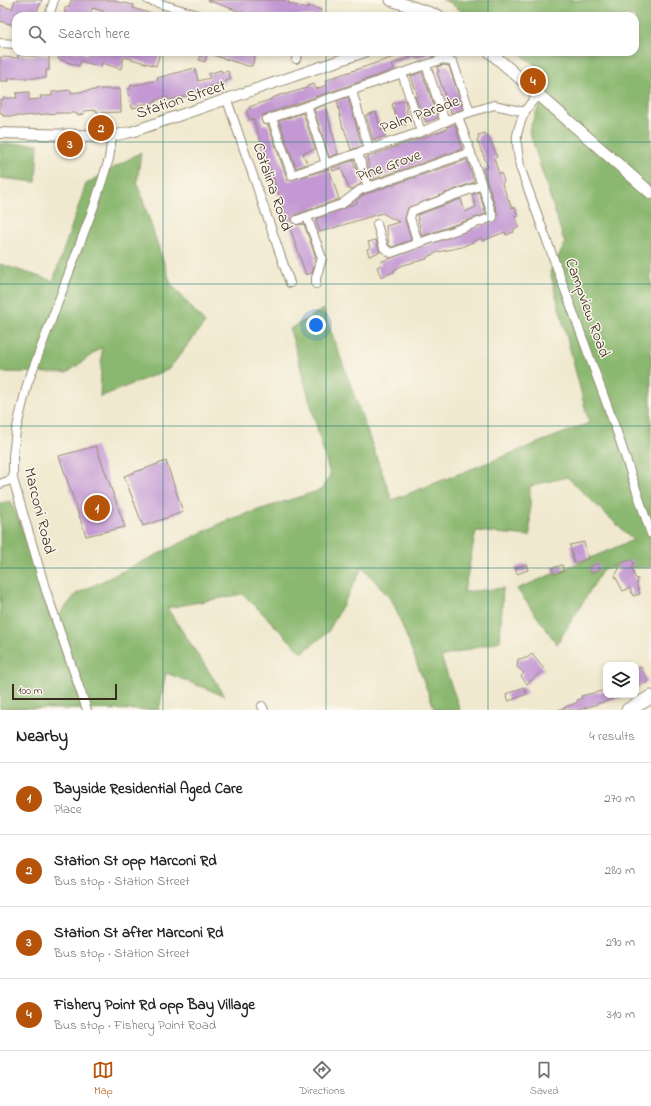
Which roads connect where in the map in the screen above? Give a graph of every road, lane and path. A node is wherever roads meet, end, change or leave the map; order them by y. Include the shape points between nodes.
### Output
1 (54, 0) edge
2 (148, 0) edge
3 (391, 0) edge
4 (51, 12) edge
5 (188, 12) edge
6 (425, 12) edge
7 (0, 43) edge
8 (12, 44) edge
9 (353, 56) edge
10 (495, 56) edge
11 (426, 65) junction
12 (402, 73) junction
13 (352, 91) junction
14 (540, 95) junction
15 (227, 100) junction
16 (307, 106) junction
17 (470, 112) junction
18 (525, 112) junction
19 (458, 116) junction
20 (445, 122) junction
21 (421, 132) junction
22 (0, 133) edge
23 (112, 136) junction
24 (369, 148) junction
25 (471, 152) junction
26 (358, 153) junction
27 (326, 164) junction
28 (482, 185) junction
29 (368, 187) junction
30 (651, 193) edge
31 (307, 217) junction
32 (297, 220) dead end
33 (377, 224) dead end
34 (418, 243) junction
35 (290, 283) dead end
36 (316, 284) dead end
37 (13, 478) junction
38 (0, 483) edge
39 (651, 534) edge
40 (651, 697) edge
41 (87, 710) edge
42 (628, 710) edge

1 - 4 street
2 - 5 street
3 - 6 main road
7 - 8 street
9 - 15 street, Station Street
10 - 14 main road
11 - 12 street
11 - 17 street via 443,60 453,62
11 - 20 street
12 - 13 street
12 - 21 street
13 - 16 street
13 - 24 street
14 - 18 street, Campview Road
14 - 30 main road
15 - 23 street, Station Street
15 - 35 street, Catalina Road
16 - 27 street
16 - 27 street, Palm Parade via 269,120 292,175
17 - 18 street, Palm Parade via 494,105
17 - 19 street, Palm Parade
18 - 39 street, Campview Road via 517,136 520,167 617,432
19 - 20 street, Palm Parade
19 - 25 street
20 - 21 street, Palm Parade
21 - 24 street, Palm Parade
22 - 23 street, Station Street
23 - 37 street, Marconi Road via 109,159 94,206 27,385 16,431
24 - 26 street, Palm Parade
25 - 28 street
25 - 29 street, Pine Grove
26 - 27 street, Palm Parade
26 - 29 street
28 - 34 street via 412,211 410,218
28 - 34 street via 493,217
29 - 31 street, Pine Grove via 352,195 342,204
31 - 32 street, Pine Grove
31 - 36 street via 322,258
33 - 34 street via 382,245 387,252 391,253
37 - 38 street
37 - 41 street, Marconi Road via 46,591
40 - 42 main road

